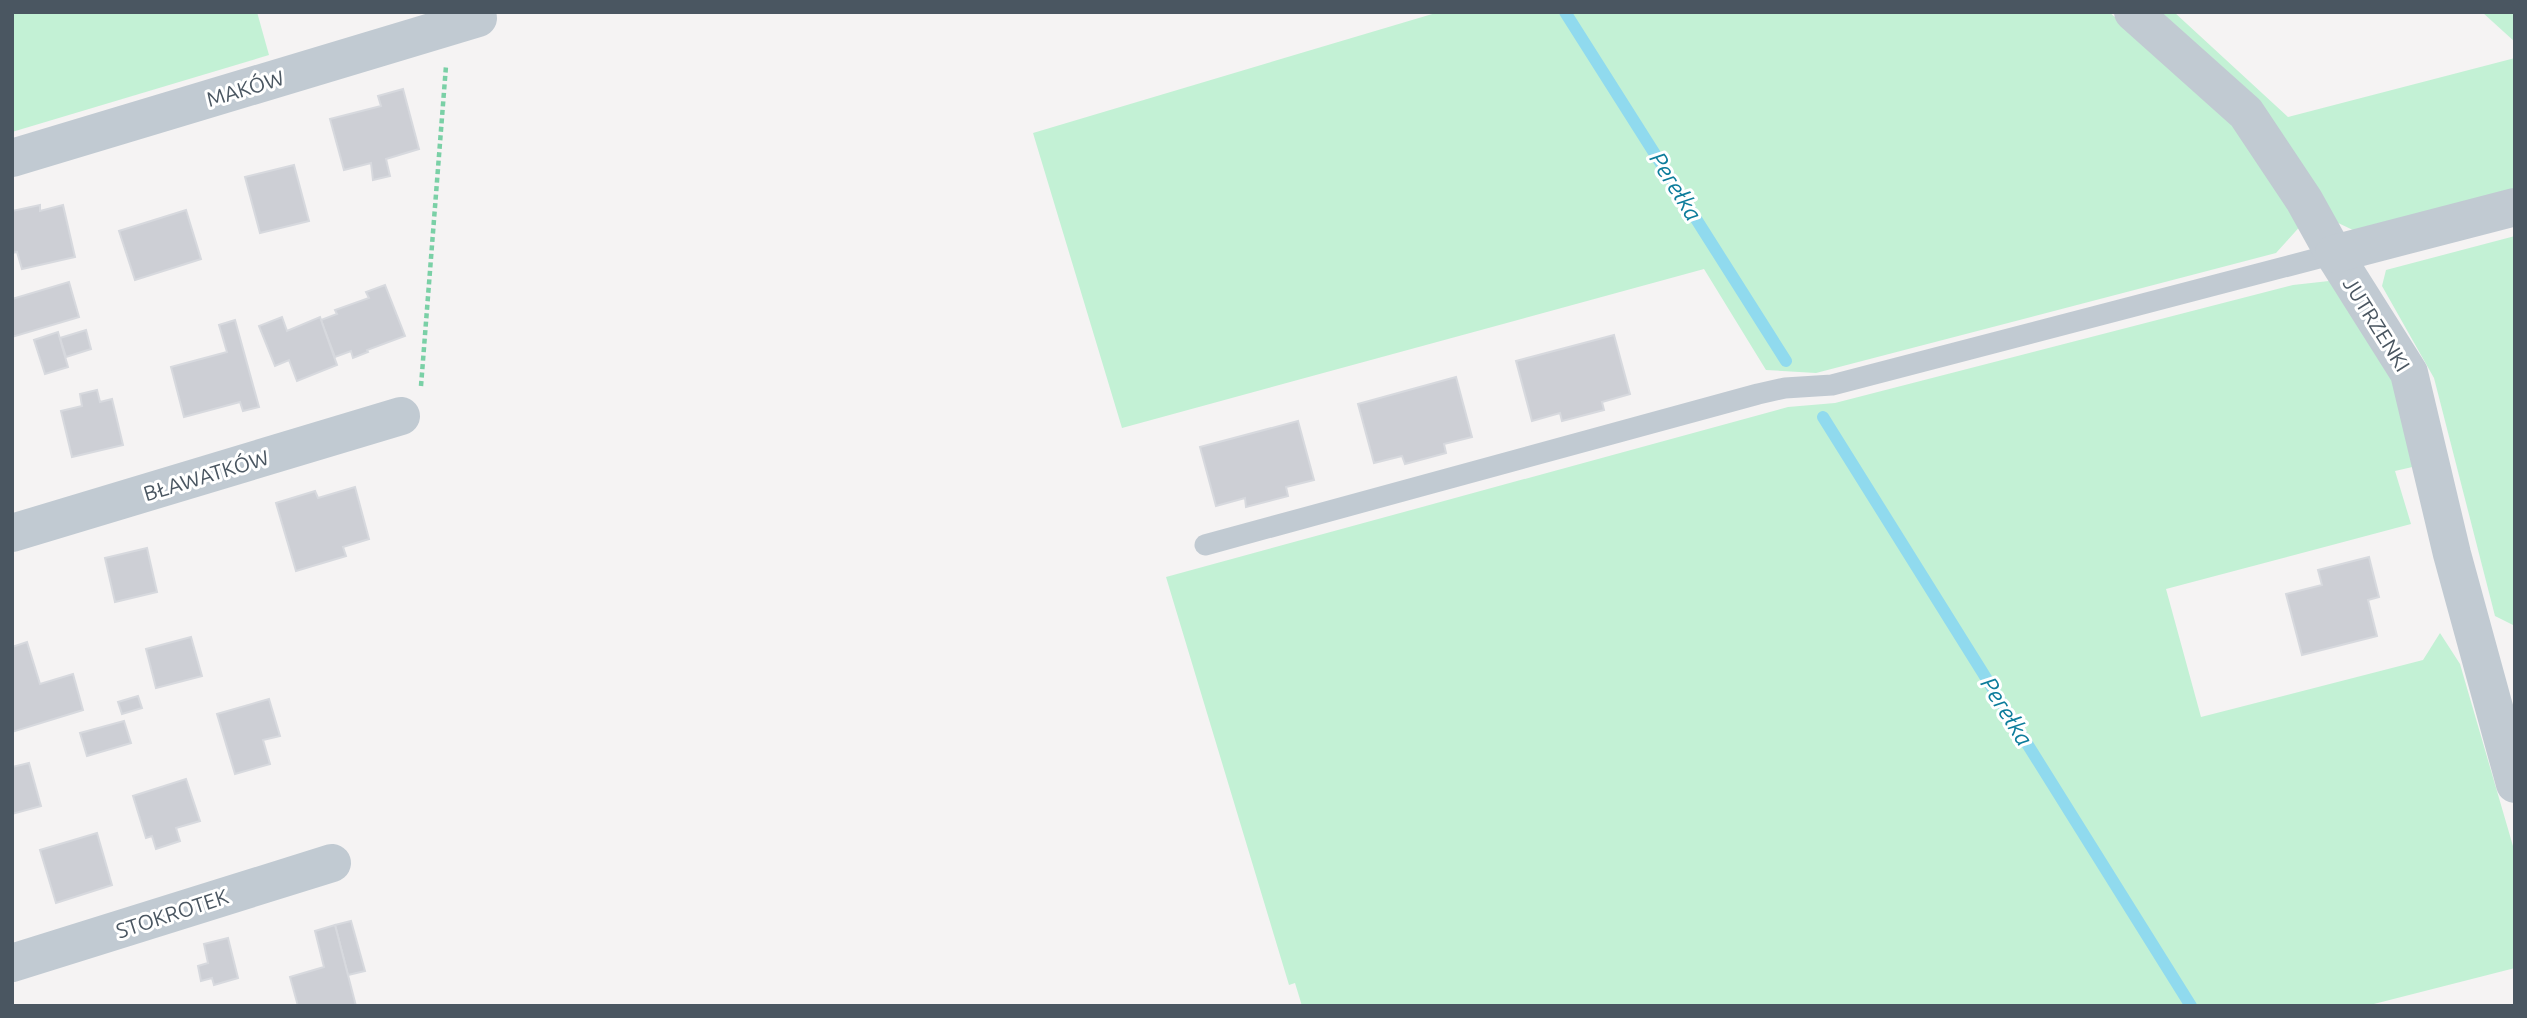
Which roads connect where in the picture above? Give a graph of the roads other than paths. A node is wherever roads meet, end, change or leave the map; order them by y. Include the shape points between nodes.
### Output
1 (2133, 12) edge
2 (462, 22) road end
3 (12, 158) edge
4 (2515, 207) edge
5 (2334, 254) junction
6 (401, 416) road end
7 (12, 533) edge
8 (1205, 545) dead end
9 (2500, 674) edge
10 (2515, 784) edge
11 (332, 863) dead end
12 (12, 963) edge

1 - 5 street, JUTRZENKI via 2246,113
2 - 3 street, MAKÓW
4 - 5 street
5 - 8 lane via 1832,385 1758,394
5 - 9 street, JUTRZENKI via 2409,373 2452,554
6 - 7 street, BŁAWATKÓW
9 - 10 street, JUTRZENKI
11 - 12 street, STOKROTEK

